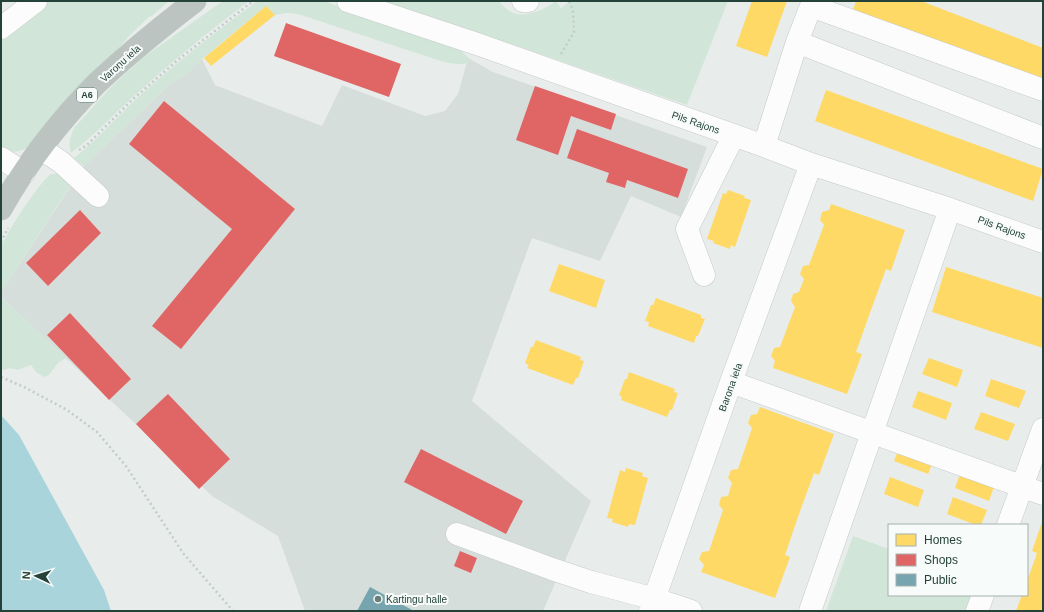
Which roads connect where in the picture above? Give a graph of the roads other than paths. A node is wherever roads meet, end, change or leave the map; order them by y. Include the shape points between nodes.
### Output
1 (36, 1) edge
2 (195, 1) edge
3 (348, 1) edge
4 (523, 1) edge
5 (528, 1) edge
6 (812, 4) edge
7 (1, 28) edge
8 (797, 42) junction
9 (1043, 90) edge
10 (734, 135) junction
11 (1043, 138) edge
12 (764, 146) junction
13 (41, 149) junction
14 (1, 158) edge
15 (811, 164) junction
16 (24, 173) junction
17 (98, 196) dead end
18 (1, 209) edge
19 (950, 209) junction
20 (1043, 242) edge
21 (704, 275) dead end
22 (732, 382) junction
23 (1043, 429) edge
24 (872, 432) junction
25 (1022, 487) junction
26 (1043, 494) edge
27 (1008, 524) edge
28 (457, 534) dead end
29 (983, 596) edge
30 (653, 605) edge
31 (691, 611) edge
32 (810, 611) edge
33 (977, 611) edge

1 - 7 street
2 - 13 highway, Varoņu iela / A6 via 96,84
3 - 10 street, Pils Rajons
4 - 5 street
6 - 8 street
6 - 9 street
8 - 11 street
8 - 12 street
10 - 12 street, Pils Rajons
10 - 21 street via 687,229
12 - 15 street, Pils Rajons
13 - 16 highway, Varoņu iela / A6
13 - 17 street via 61,162
14 - 16 street
15 - 19 street, Pils Rajons
15 - 22 street, Barona iela
16 - 18 highway, Varoņu iela / A6
19 - 20 street, Pils Rajons
19 - 24 street
22 - 24 street
22 - 30 street, Barona iela
23 - 25 street
24 - 25 street
24 - 32 street
25 - 26 street
25 - 27 street
28 - 30 street
29 - 33 street
30 - 31 street

